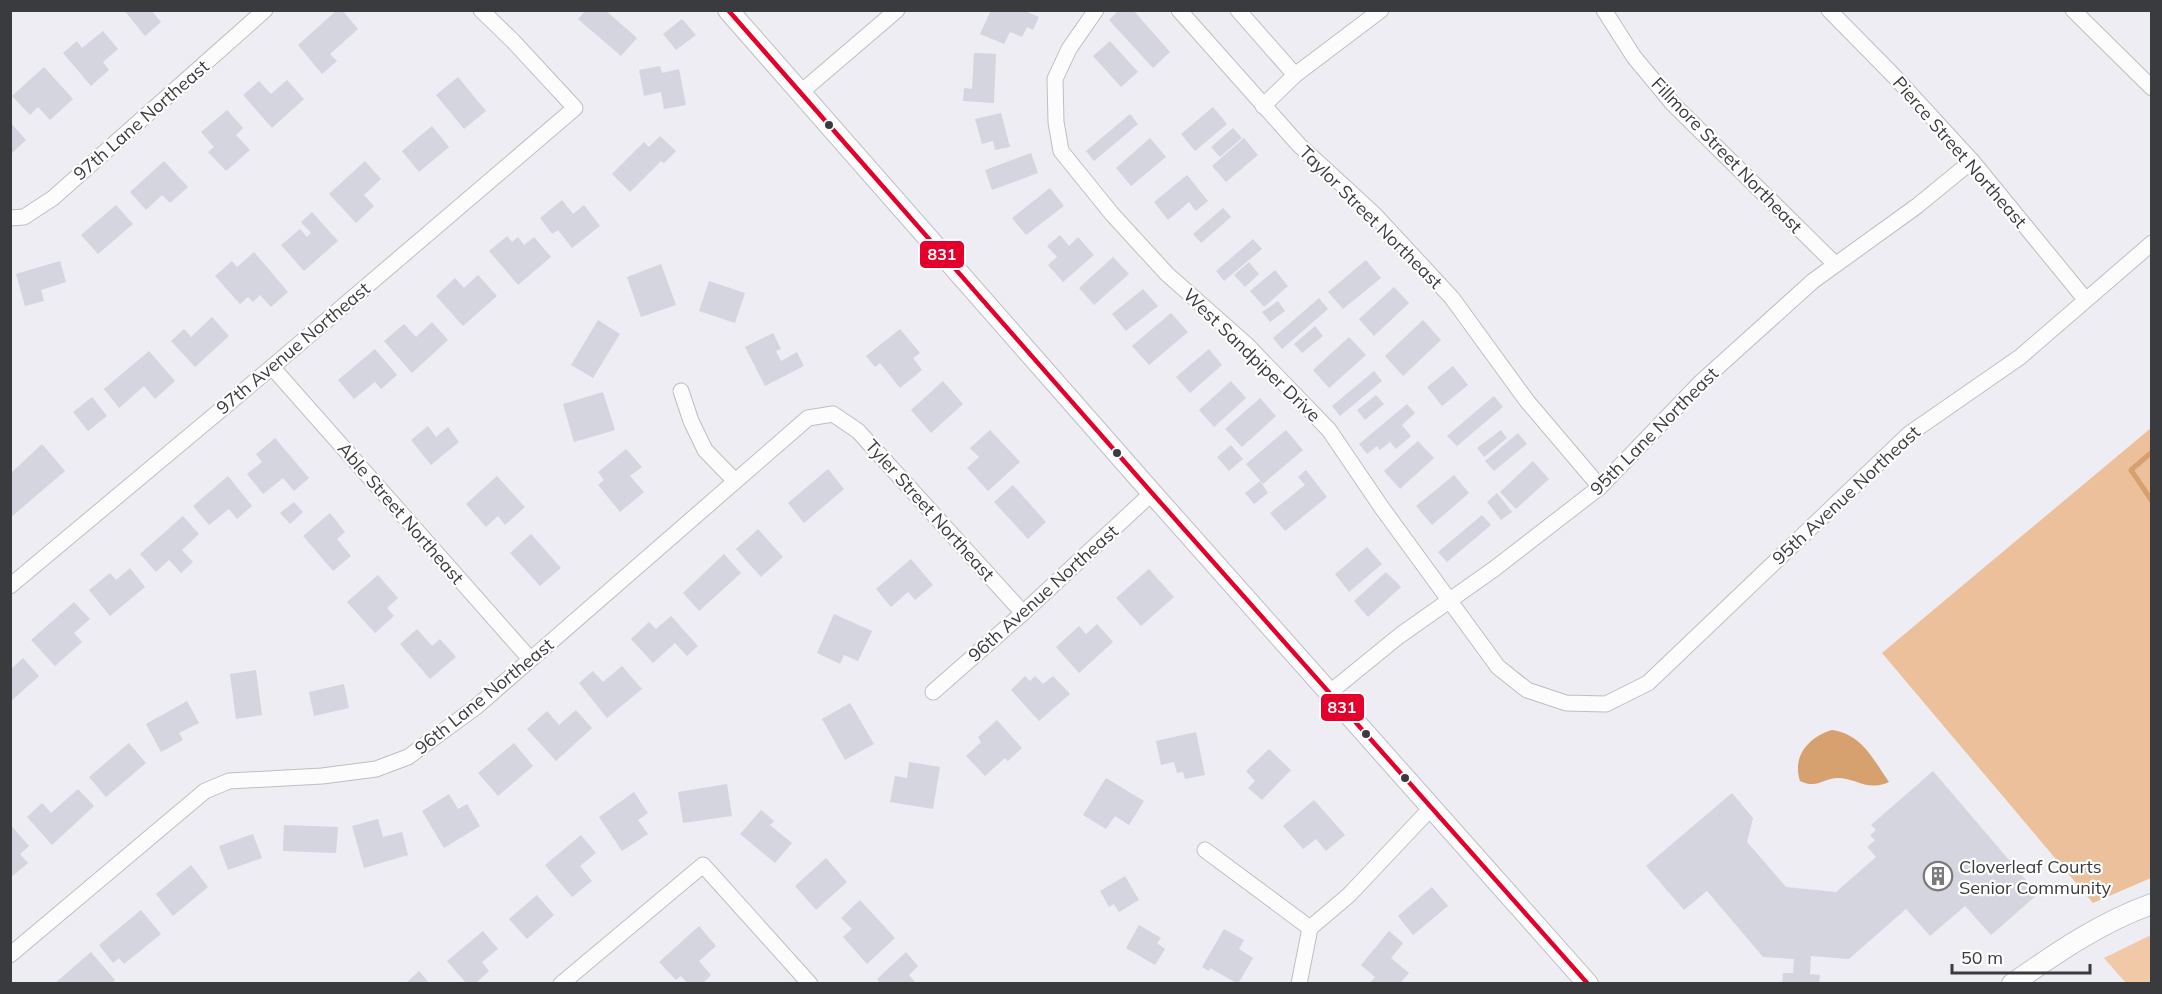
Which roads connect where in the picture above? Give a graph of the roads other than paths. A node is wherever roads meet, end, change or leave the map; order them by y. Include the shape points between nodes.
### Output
1 (265, 10) edge
2 (481, 10) edge
3 (728, 10) edge
4 (897, 10) edge
5 (1096, 10) edge
6 (1179, 10) edge
7 (1238, 10) edge
8 (1380, 10) edge
9 (1604, 10) edge
10 (1829, 10) edge
11 (2073, 10) edge
12 (1295, 75) junction
13 (2151, 88) edge
14 (800, 93) junction
15 (1263, 106) junction
16 (1972, 161) junction
17 (10, 218) edge
18 (2151, 243) edge
19 (1835, 264) junction
20 (2085, 299) junction
21 (272, 367) junction
22 (681, 392) dead end
23 (833, 414) joint
24 (735, 481) junction
25 (1600, 487) junction
26 (1152, 493) junction
27 (14, 577) edge
28 (1449, 601) junction
29 (1023, 613) junction
30 (530, 660) junction
31 (933, 692) dead end
32 (1329, 693) junction
33 (1566, 703) joint
34 (1431, 808) junction
35 (1205, 850) dead end
36 (2151, 904) edge
37 (1310, 928) junction
38 (10, 955) edge
39 (561, 984) edge
40 (810, 984) edge
41 (1299, 984) edge
42 (1588, 984) edge
43 (2012, 984) edge

1 - 17 street, 97th Lane Northeast via 53,198 24,217
2 - 21 street, 97th Avenue Northeast via 575,108
3 - 14 street
4 - 14 street
5 - 28 street, West Sandpiper Drive via 1068,49 1055,79 1061,151 1167,274 1246,344 1329,430
6 - 15 street, Taylor Street Northeast
7 - 12 street
8 - 12 street
9 - 19 street, Fillmore Street Northeast via 1634,57 1673,104
10 - 16 street, Pierce Street Northeast
11 - 13 street
12 - 15 street
14 - 26 street
15 - 25 street, Taylor Street Northeast via 1375,215 1452,298 1527,401
16 - 19 street, 95th Lane Northeast
16 - 20 street, Pierce Street Northeast
18 - 20 street, 95th Avenue Northeast
19 - 25 street, 95th Lane Northeast via 1701,382
20 - 33 street, 95th Avenue Northeast via 2020,357 1909,434 1648,683 1606,704
21 - 27 street, 97th Avenue Northeast
21 - 30 street, Able Street Northeast
22 - 24 street via 705,450
23 - 24 street, 96th Lane Northeast via 807,418
23 - 29 street, Tyler Street Northeast via 858,431
24 - 30 street, 96th Lane Northeast
25 - 28 street, 95th Lane Northeast
26 - 29 street, 96th Avenue Northeast
26 - 32 street
28 - 32 street, 95th Lane Northeast
28 - 33 street, West Sandpiper Drive via 1498,667 1527,690
29 - 31 street, 96th Avenue Northeast
30 - 38 street, 96th Lane Northeast via 476,707 408,757 376,769 229,781 205,791
32 - 34 street
34 - 37 street via 1349,895
34 - 42 street
35 - 37 street
36 - 43 street via 2085,935
37 - 41 street
39 - 40 street via 704,865

